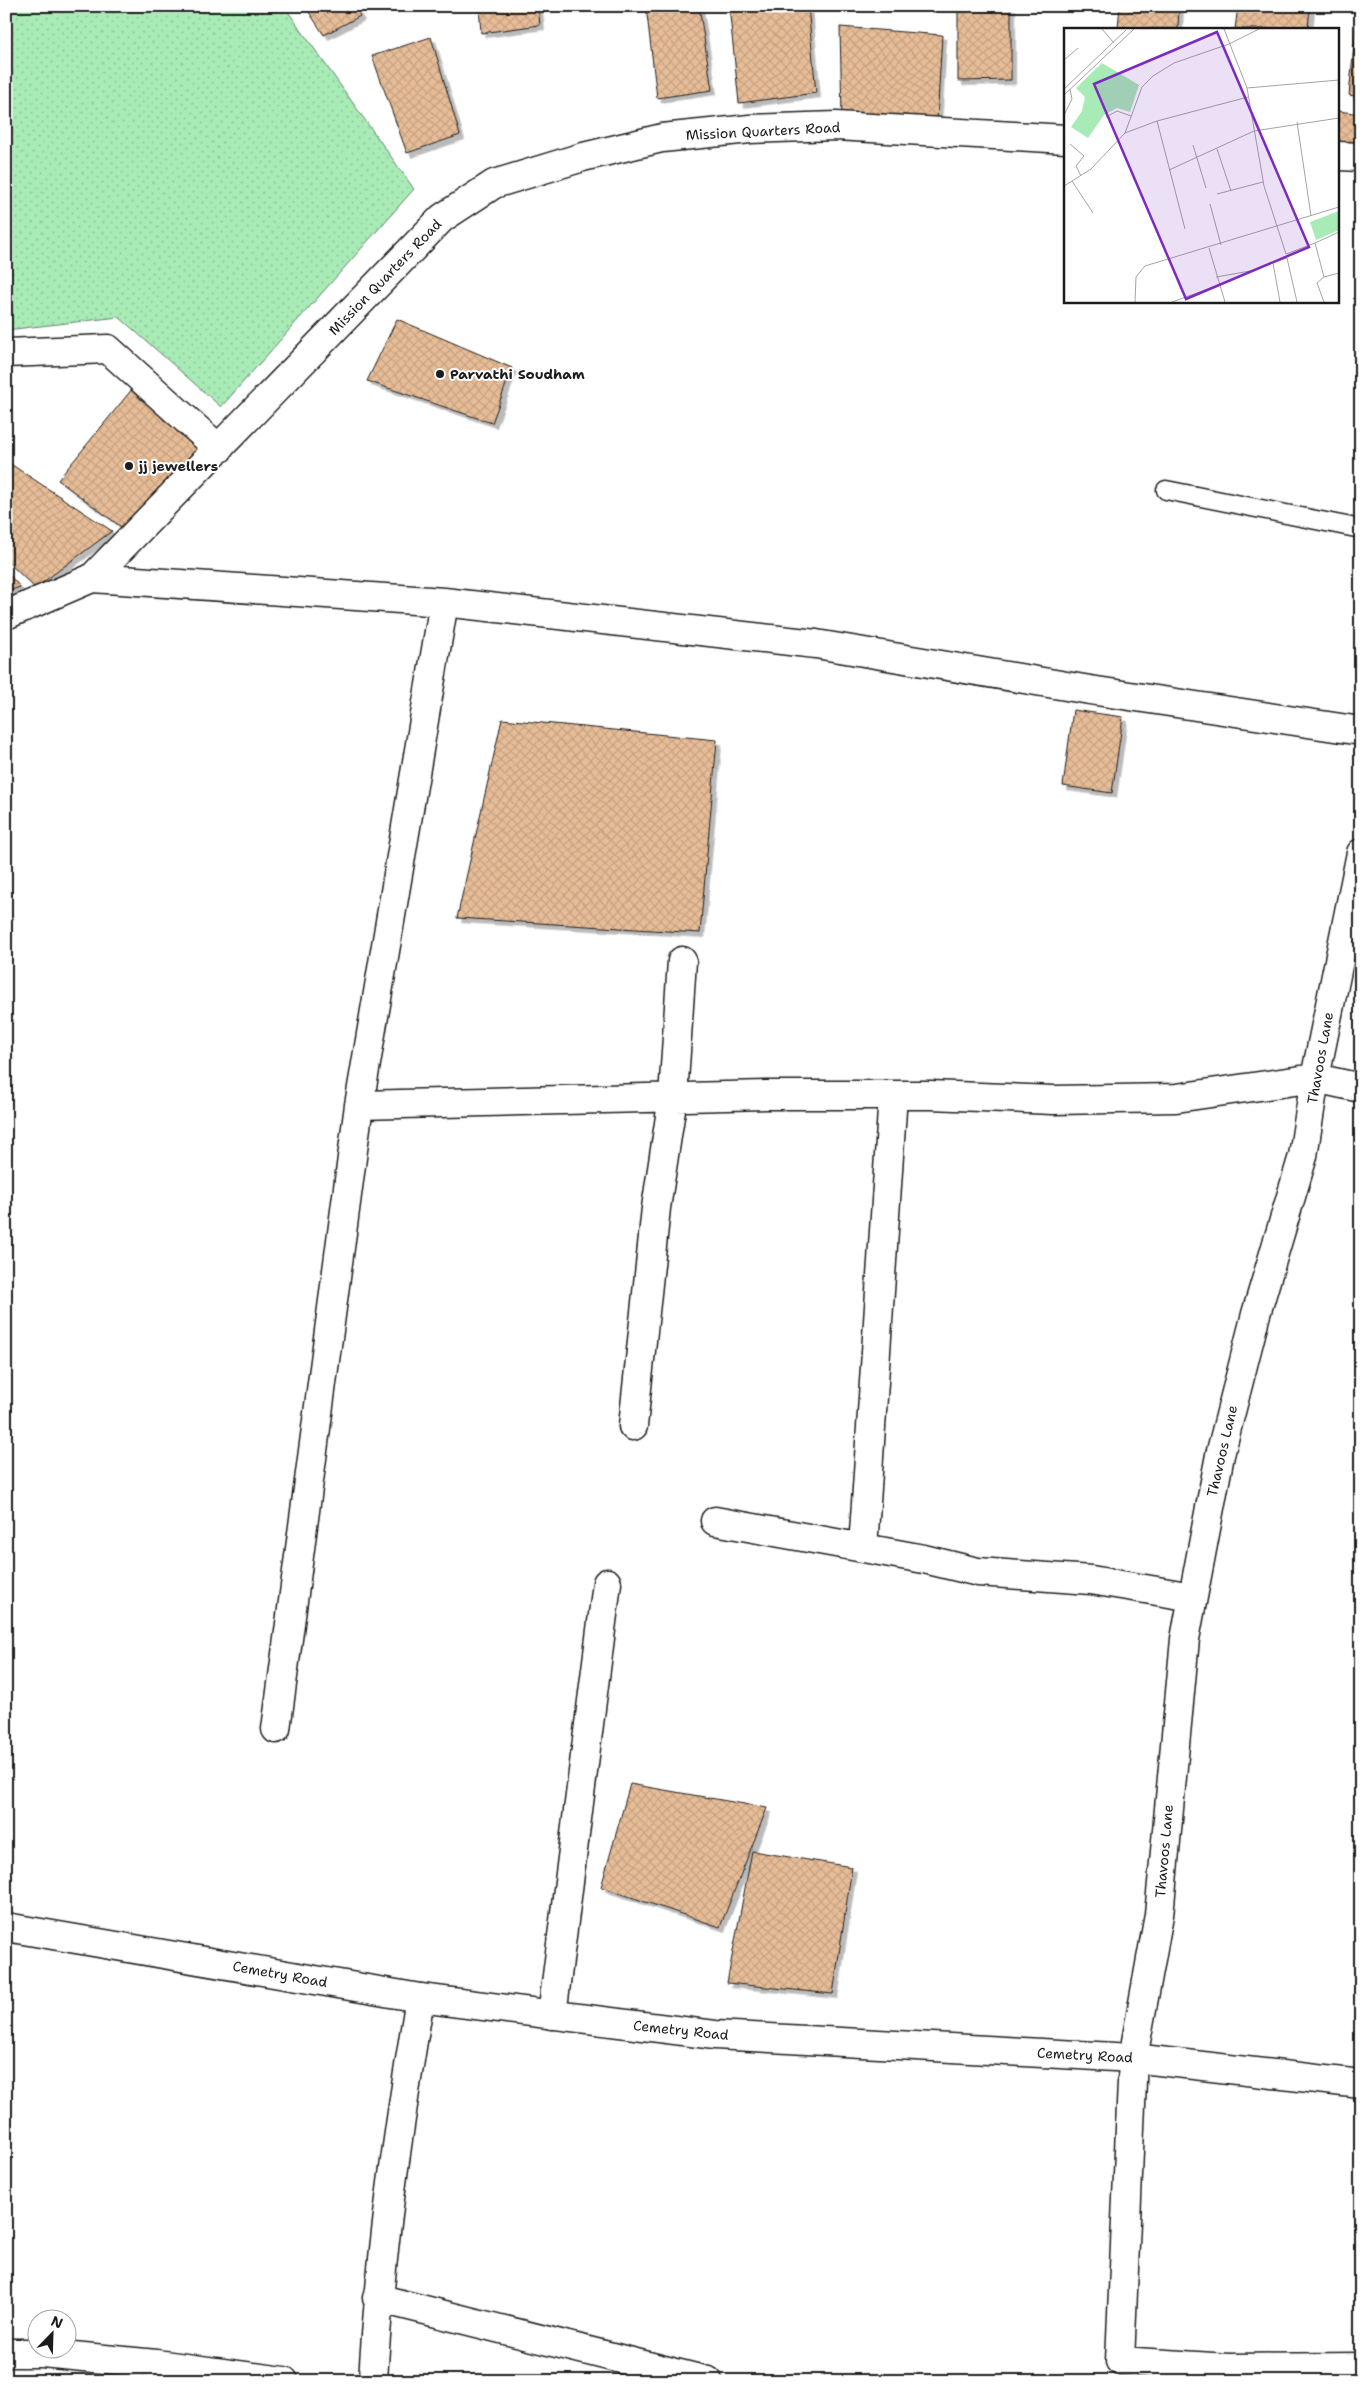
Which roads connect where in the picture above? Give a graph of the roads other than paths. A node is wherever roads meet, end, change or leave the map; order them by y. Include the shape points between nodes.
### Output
1 (1064, 139) edge
2 (1340, 156) edge
3 (1361, 157) edge
4 (6, 353) edge
5 (219, 449) junction
6 (1166, 490) dead end
7 (1361, 529) edge
8 (92, 578) junction
9 (444, 602) junction
10 (6, 615) edge
11 (1361, 731) edge
12 (1361, 853) edge
13 (682, 961) dead end
14 (1315, 1078) junction
15 (1361, 1088) edge
16 (893, 1095) junction
17 (673, 1097) junction
18 (359, 1105) junction
19 (633, 1426) dead end
20 (715, 1521) dead end
21 (863, 1548) junction
22 (607, 1584) dead end
23 (1193, 1597) junction
24 (276, 1729) dead end
25 (6, 1928) edge
26 (420, 1998) junction
27 (552, 2015) junction
28 (1133, 2058) junction
29 (1361, 2084) edge
30 (377, 2298) junction
31 (6, 2353) edge
32 (1361, 2367) edge
33 (1119, 2371) edge
34 (284, 2381) edge
35 (373, 2381) edge
36 (708, 2381) edge

1 - 5 street, Mission Quarters Road via 836,126 750,129 662,138 582,157 494,184 442,218
2 - 3 street
4 - 5 street via 108,349
5 - 8 street, Mission Quarters Road
6 - 7 lane
8 - 9 street
8 - 10 street, Mission Quarters Road
9 - 11 street via 816,644
9 - 18 street
12 - 14 street, Thavoos Lane
13 - 17 street
14 - 15 street
14 - 16 street via 1176,1098 1053,1100
14 - 23 street, Thavoos Lane via 1303,1156 1256,1314 1222,1446
16 - 17 street
16 - 21 street
17 - 18 street
17 - 19 street via 656,1208
18 - 24 street
20 - 21 street
21 - 23 street via 978,1572 1091,1580
22 - 27 street
23 - 28 street, Thavoos Lane via 1185,1639 1159,1915
25 - 26 street, Cemetry Road
26 - 27 street, Cemetry Road
26 - 30 street
27 - 28 street, Cemetry Road via 715,2035
28 - 29 street, Cemetry Road
28 - 33 street, Thavoos Lane
30 - 35 street
30 - 36 street
31 - 34 street via 42,2353 156,2364
32 - 33 street

